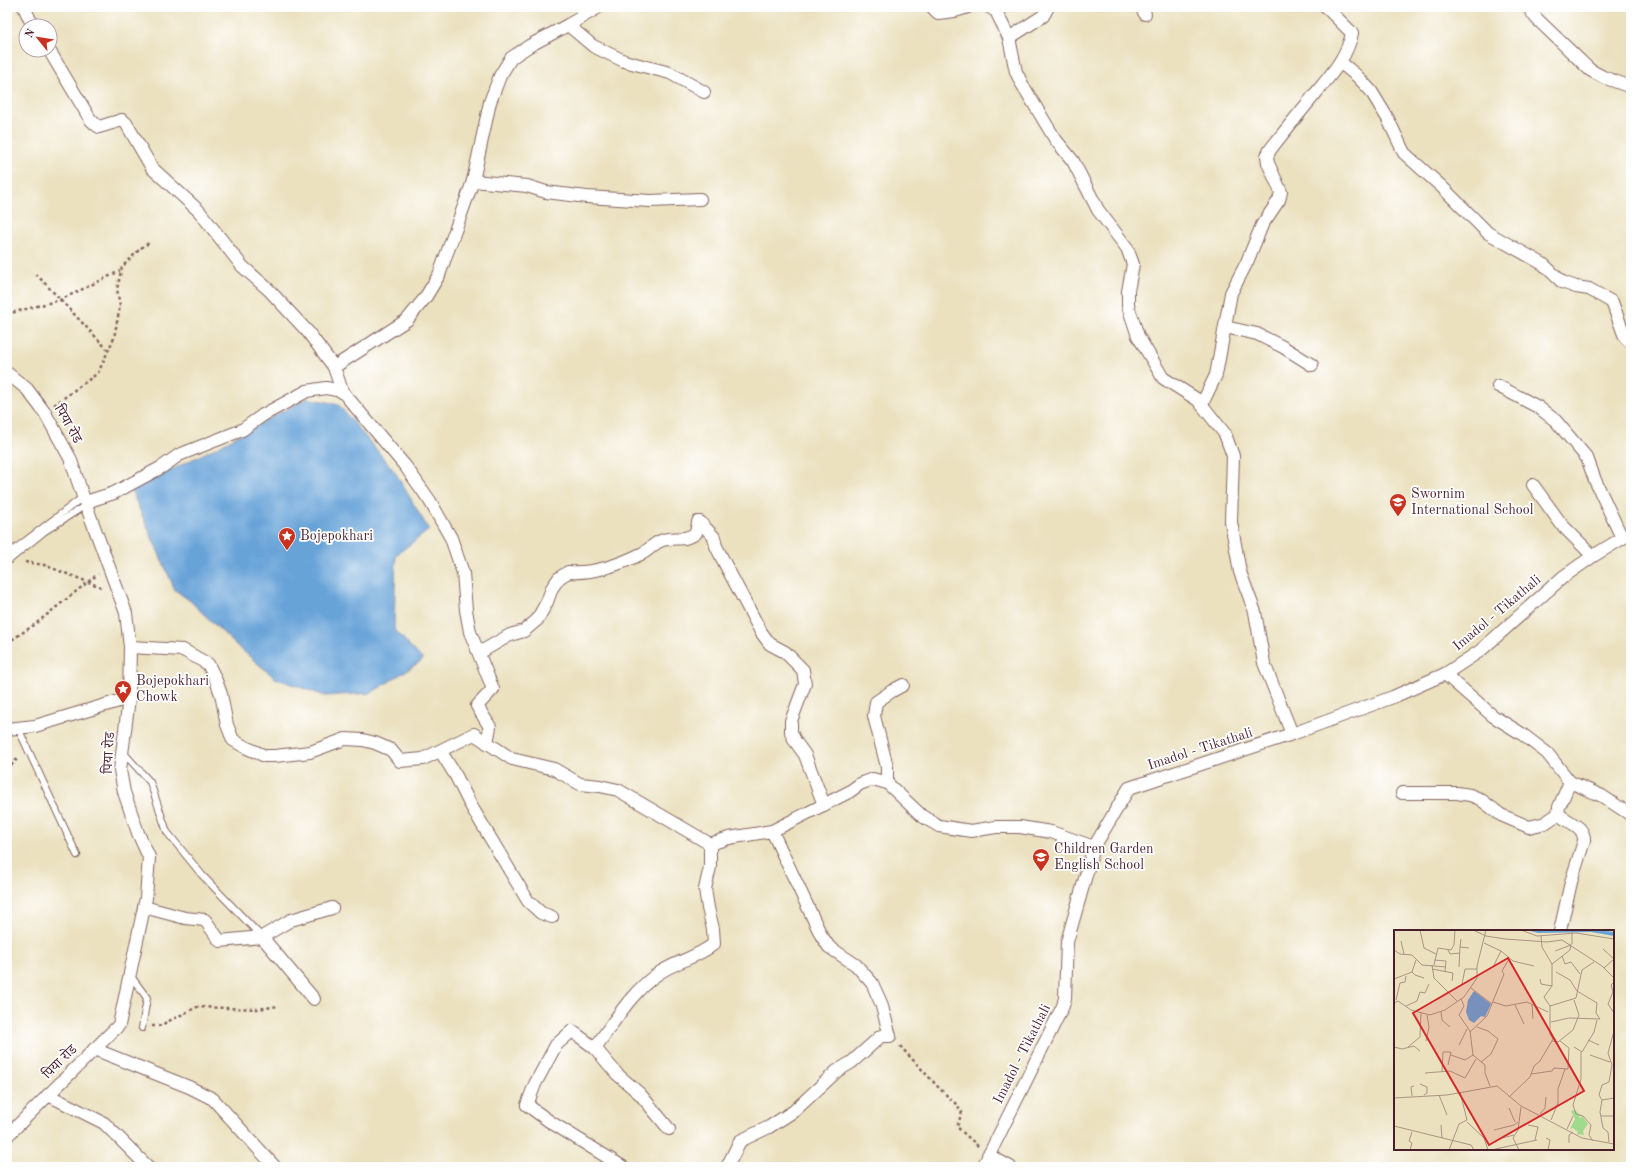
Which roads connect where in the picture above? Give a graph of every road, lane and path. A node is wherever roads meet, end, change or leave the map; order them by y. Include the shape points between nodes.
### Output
1 (24, 7) edge
2 (600, 7) edge
3 (932, 7) edge
4 (968, 7) edge
5 (989, 7) edge
6 (1048, 7) edge
7 (1326, 7) edge
8 (1528, 7) edge
9 (29, 18) edge
10 (568, 25) junction
11 (1009, 38) junction
12 (54, 58) edge
13 (1340, 62) junction
14 (1631, 87) edge
15 (704, 92) dead end
16 (473, 180) junction
17 (700, 199) dead end
18 (149, 243) dead end
19 (121, 271) junction
20 (36, 274) dead end
21 (60, 300) junction
22 (7, 314) edge
23 (1225, 327) junction
24 (1631, 344) edge
25 (108, 350) junction
26 (1312, 365) dead end
27 (334, 367) junction
28 (7, 373) edge
29 (1498, 386) dead end
30 (342, 391) junction
31 (1202, 404) junction
32 (45, 413) junction
33 (1533, 485) dead end
34 (84, 501) junction
35 (1627, 536) edge
36 (1593, 556) junction
37 (8, 558) edge
38 (108, 566) junction
39 (90, 581) junction
40 (119, 595) junction
41 (7, 643) edge
42 (130, 647) junction
43 (479, 653) junction
44 (1445, 674) junction
45 (903, 685) dead end
46 (129, 698) junction
47 (13, 729) edge
48 (1292, 734) junction
49 (488, 743) junction
50 (122, 751) junction
51 (440, 752) junction
52 (1570, 782) junction
53 (887, 783) junction
54 (1402, 792) dead end
55 (824, 805) junction
56 (1558, 814) junction
57 (1631, 815) edge
58 (772, 831) junction
59 (710, 844) junction
60 (1094, 847) junction
61 (77, 855) dead end
62 (144, 907) junction
63 (332, 908) dead end
64 (552, 917) dead end
65 (1560, 930) edge
66 (262, 937) junction
67 (130, 975) junction
68 (314, 999) dead end
69 (279, 1006) dead end
70 (142, 1028) joint
71 (890, 1036) junction
72 (595, 1048) junction
73 (94, 1049) junction
74 (48, 1096) junction
75 (669, 1129) dead end
76 (7, 1136) edge
77 (988, 1155) junction
78 (148, 1167) edge
79 (275, 1167) edge
80 (624, 1167) edge
81 (727, 1167) edge
82 (983, 1167) edge
83 (1010, 1167) edge

1 - 9 street
2 - 10 street
3 - 4 street via 938,13
5 - 11 street via 996,11
6 - 11 street via 1043,16
7 - 13 street via 1352,33
8 - 14 street via 1536,18 1590,70
10 - 15 street via 593,46 624,61 670,73
10 - 16 street via 511,58 500,76 490,102
11 - 31 street via 1016,72 1022,84 1056,139 1073,160 1098,210 1127,248 1133,264 1128,306 1138,336 1163,378
12 - 27 street via 90,119 100,126 122,120 126,124 152,168 199,211 242,266 269,290 308,332
13 - 23 street via 1267,156 1281,192 1279,200 1262,225 1231,292
13 - 24 street via 1371,91 1404,153 1488,233 1543,264 1562,282 1589,289 1612,302 1625,336
16 - 17 street via 527,186 553,193 587,197 650,201
16 - 27 street via 439,274 426,298 407,320
18 - 19 path via 122,267
19 - 21 path
19 - 25 path via 117,289 120,306 114,338
20 - 21 path
21 - 22 path
21 - 25 path
23 - 26 street via 1258,334
23 - 31 street via 1216,375
25 - 32 path via 98,373
27 - 30 street
28 - 32 street, पिया रोड via 27,388
29 - 35 street via 1538,407 1556,421 1587,458 1595,480
30 - 34 street via 326,388 307,391 263,415 242,430 179,455 162,467 114,492
30 - 43 street via 406,467 430,501 451,538 463,573 470,632
31 - 48 street via 1225,434 1233,456 1231,522 1240,572 1254,612 1264,663
32 - 34 street, पिया रोड via 70,458
33 - 36 street via 1562,526
34 - 37 lane
34 - 38 street, पिया रोड
35 - 36 street, Imadol - Tikathali
36 - 44 street, Imadol - Tikathali via 1550,588 1480,651
37 - 39 path via 44,565
38 - 39 path
38 - 40 street, पिया रोड
39 - 40 path
39 - 41 path
40 - 42 street, पिया रोड via 126,613
42 - 46 street, पिया रोड
42 - 51 street via 184,650 208,664 221,694 227,725 233,740 265,756 310,752 345,740 375,743 391,750 400,761 423,759
43 - 49 street via 493,689 477,706 490,727
43 - 55 street via 510,635 524,631 537,620 552,588 559,578 568,572 579,573 610,566 644,552 662,540 683,539 694,535 700,522 714,537 716,546 761,632 770,644 785,652 803,670 805,684 791,721 791,732 808,762
44 - 48 street, Imadol - Tikathali via 1393,697
44 - 52 street via 1492,716 1547,753
45 - 53 street via 876,702 874,716 887,767
46 - 47 street via 35,726
46 - 50 street, पिया रोड
47 - 61 lane
48 - 60 street, Imadol - Tikathali via 1129,788
49 - 51 street via 474,734
49 - 59 street via 512,759 554,769 580,784 618,790
50 - 62 street, पिया रोड via 120,770 124,792 149,857
50 - 66 lane via 150,782 167,832 202,875
51 - 64 street via 528,901 541,913
52 - 56 street
52 - 57 street via 1602,796
53 - 55 street via 873,779
53 - 60 street via 922,816 939,826 971,831 996,826 1020,827 1051,832
54 - 56 street via 1470,795 1480,799 1501,815 1529,827 1545,823
55 - 58 street
56 - 65 street via 1582,829 1585,834
58 - 59 street
58 - 71 street via 821,935 829,947 856,966 872,983 881,1003
59 - 72 street via 710,867 705,889 714,944 703,953 660,972 640,988
60 - 77 street, Imadol - Tikathali via 1067,942 1063,1006
62 - 66 street via 185,918 205,920 220,941
62 - 67 street, पिया रोड
63 - 66 street via 292,920
66 - 68 street
67 - 70 lane via 147,998
67 - 73 street, पिया रोड via 119,1025
69 - 70 path via 258,1009 197,1007 159,1026
71 - 77 path via 940,1090 957,1104 962,1112 957,1127
71 - 81 street via 881,1036 852,1062 837,1071 794,1111 740,1141
72 - 75 street via 617,1074 640,1094
72 - 80 street via 572,1031 556,1045 527,1105
73 - 74 street, पिया रोड
73 - 79 street via 213,1099
74 - 76 street, पिया रोड
74 - 78 street via 104,1123
77 - 82 street, Imadol - Tikathali
77 - 83 street

